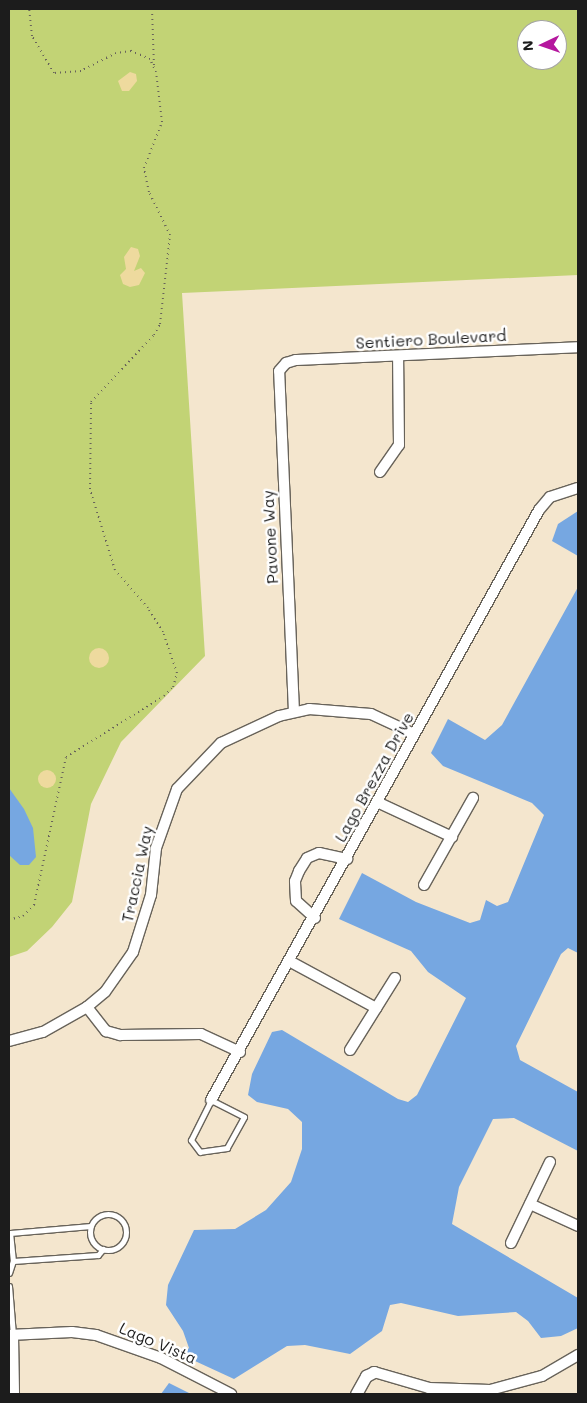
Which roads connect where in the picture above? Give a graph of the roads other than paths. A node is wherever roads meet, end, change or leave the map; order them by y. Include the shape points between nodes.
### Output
1 (578, 347) edge
2 (398, 356) junction
3 (286, 363) joint
4 (380, 472) dead end
5 (578, 488) edge
6 (294, 712) junction
7 (414, 734) junction
8 (473, 798) dead end
9 (377, 802) junction
10 (452, 837) junction
11 (347, 859) junction
12 (424, 885) dead end
13 (315, 918) junction
14 (290, 962) junction
15 (395, 978) dead end
16 (87, 1008) junction
17 (376, 1008) junction
18 (9, 1041) edge
19 (350, 1050) dead end
20 (240, 1052) junction
21 (211, 1100) junction
22 (550, 1162) dead end
23 (530, 1204) junction
24 (91, 1226) junction
25 (578, 1226) edge
26 (511, 1243) dead end
27 (103, 1249) junction
28 (13, 1261) junction
29 (9, 1273) edge
30 (9, 1286) edge
31 (11, 1335) edge
32 (578, 1355) edge
33 (374, 1372) joint
34 (14, 1394) edge
35 (231, 1394) edge
36 (356, 1394) edge

1 - 2 street, Sentiero Boulevard
2 - 3 street, Sentiero Boulevard
2 - 4 street via 399,445
3 - 6 street, Pavone Way via 279,371 277,382
5 - 7 street, Lago Brezza Drive via 550,497 539,510
6 - 7 street, Traccia Way via 338,709 372,714
6 - 16 street, Traccia Way via 251,727 221,743 177,789 156,848 151,895 133,952 105,992
7 - 9 street, Lago Brezza Drive
8 - 10 street
9 - 10 street
9 - 11 street, Lago Brezza Drive
10 - 12 street
11 - 13 street, Lago Brezza Drive
11 - 13 street via 319,853 307,858 299,871 295,881 296,901
13 - 14 street, Lago Brezza Drive
14 - 17 street
14 - 20 street, Lago Brezza Drive
15 - 17 street
16 - 18 street, Traccia Way via 43,1032
16 - 20 street via 106,1031 120,1035 201,1034
17 - 19 street
20 - 21 street, Lago Brezza Drive
21 - 21 lane via 191,1140 200,1152 227,1148 244,1117
22 - 23 street
23 - 25 street
23 - 26 street
24 - 27 lane via 92,1240
24 - 27 lane via 94,1220 107,1213 124,1223 126,1230 122,1243 117,1248
24 - 28 lane via 10,1233
27 - 28 lane via 98,1255
28 - 29 lane
30 - 31 lane
31 - 34 street
31 - 35 street, Lago Vista via 72,1332 96,1335 161,1358
32 - 33 street via 542,1376 490,1390 430,1388
33 - 36 street via 366,1376

